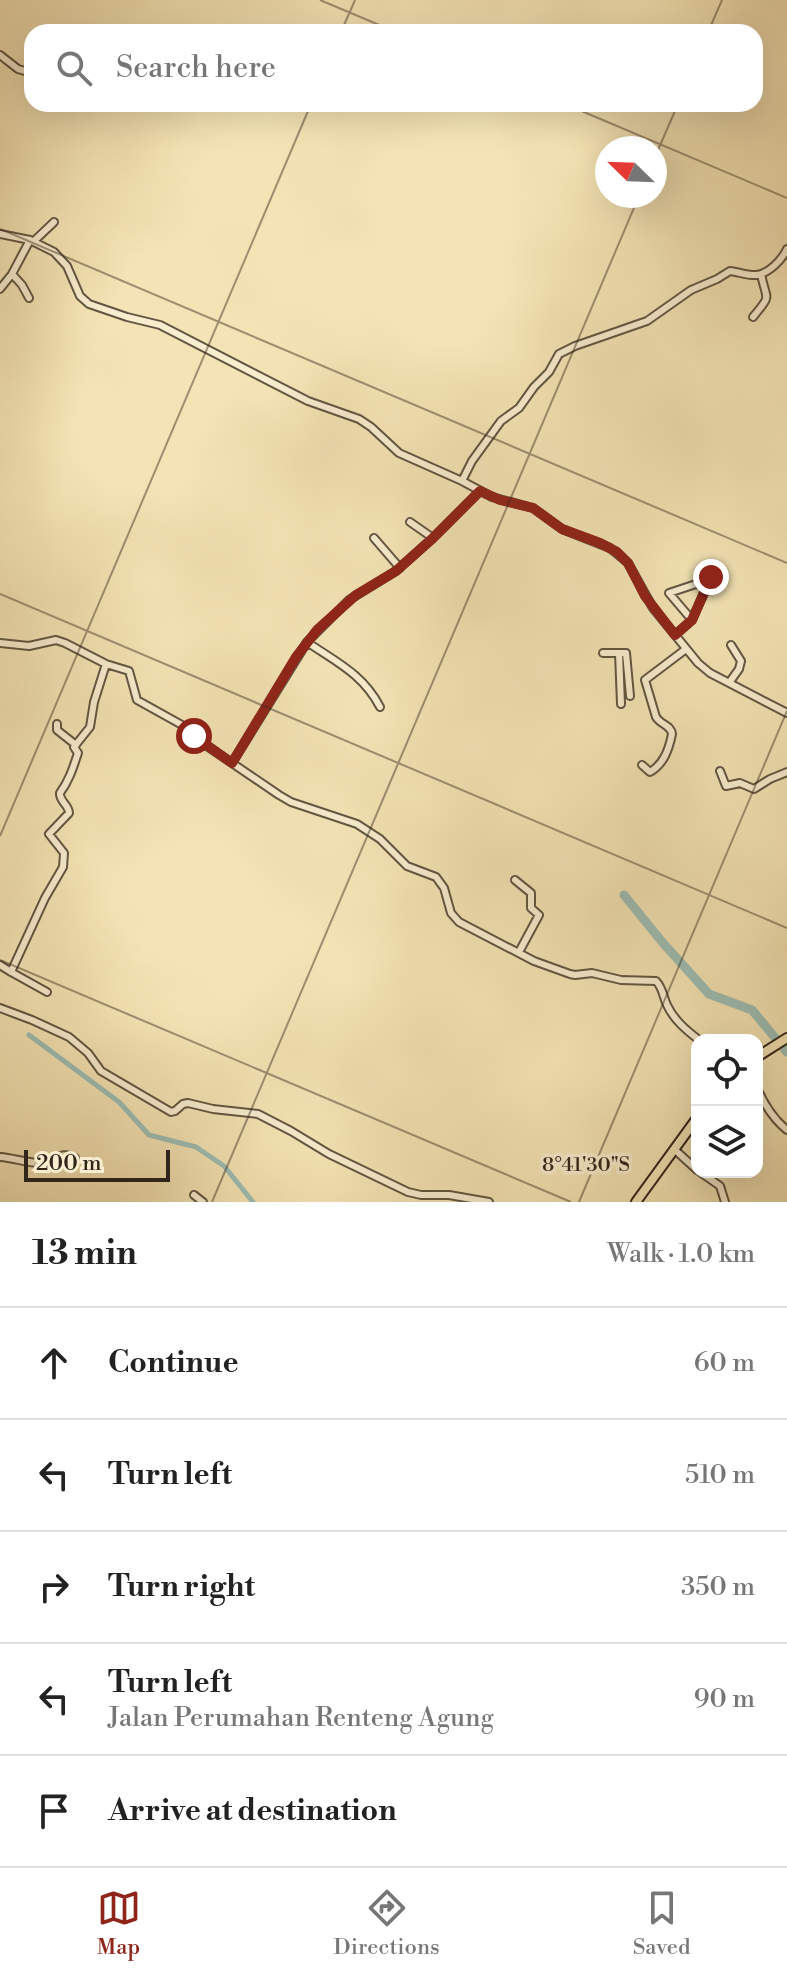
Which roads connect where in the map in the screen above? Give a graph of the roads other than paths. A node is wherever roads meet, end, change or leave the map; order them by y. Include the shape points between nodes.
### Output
1 (0, 55) edge
2 (24, 71) edge
3 (54, 222) dead end
4 (0, 234) edge
5 (32, 240) junction
6 (787, 249) edge
7 (12, 274) junction
8 (761, 274) junction
9 (0, 289) edge
10 (29, 298) dead end
11 (753, 317) dead end
12 (462, 481) junction
13 (480, 491) junction
14 (410, 522) dead end
15 (374, 538) dead end
16 (433, 538) junction
17 (400, 568) junction
18 (711, 577) dead end
19 (708, 585) junction
20 (692, 620) junction
21 (675, 635) junction
22 (307, 642) junction
23 (0, 643) edge
24 (731, 645) dead end
25 (686, 649) junction
26 (603, 653) dead end
27 (106, 664) junction
28 (645, 681) junction
29 (729, 683) junction
30 (624, 684) junction
31 (630, 696) dead end
32 (621, 704) dead end
33 (380, 707) dead end
34 (787, 713) edge
35 (57, 724) dead end
36 (76, 745) junction
37 (232, 763) junction
38 (642, 765) dead end
39 (720, 771) dead end
40 (787, 772) edge
41 (515, 880) dead end
42 (519, 952) junction
43 (0, 965) edge
44 (11, 972) junction
45 (47, 992) dead end
46 (0, 1008) edge
47 (691, 1034) edge
48 (787, 1038) edge
49 (763, 1054) edge
50 (763, 1102) edge
51 (691, 1126) edge
52 (787, 1130) edge
53 (674, 1149) junction
54 (0, 1157) edge
55 (75, 1158) dead end
56 (691, 1164) edge
57 (709, 1178) edge
58 (194, 1195) dead end
59 (203, 1202) edge
60 (489, 1202) edge
61 (636, 1202) edge
62 (725, 1202) edge

1 - 2 street
3 - 5 street
4 - 5 street
5 - 7 street
5 - 12 street via 61,259 89,304 160,325 308,401 359,419 399,453
6 - 8 street
7 - 9 street
7 - 10 street
8 - 11 street via 767,298
8 - 12 street via 730,271 683,294 652,319 559,354 519,408 501,421
12 - 13 street
13 - 16 street
13 - 21 street via 533,508 562,529 617,552
14 - 16 street
15 - 17 street
16 - 17 street
17 - 22 street via 349,600
18 - 19 street
19 - 20 street
19 - 20 street via 670,592
20 - 21 street
21 - 25 street
22 - 33 street via 352,671
22 - 37 street
23 - 27 street via 60,641
24 - 29 street via 741,661
25 - 28 street
25 - 29 street
26 - 30 street via 626,653
27 - 36 street via 90,727
27 - 37 street via 129,671 137,700 182,725
28 - 30 street
28 - 38 street via 658,721 672,734 660,765 649,772
29 - 34 street
30 - 31 street
30 - 32 street
35 - 36 street via 57,730
36 - 44 street via 78,753 59,796 69,813 49,834 64,853 63,867
37 - 42 street via 284,799 368,829 407,866 441,882 459,922
39 - 40 street via 726,786 740,783 754,789
41 - 42 street via 531,893 531,908 539,915
42 - 47 street via 575,975 655,980 674,1017
43 - 44 street
44 - 45 street
46 - 60 street via 69,1037 101,1071 171,1112 188,1103 251,1112 404,1190
48 - 49 main road
50 - 52 street
51 - 53 main road
53 - 56 street
53 - 61 main road
54 - 55 street via 50,1163 59,1156
57 - 62 street via 720,1186
58 - 59 street

